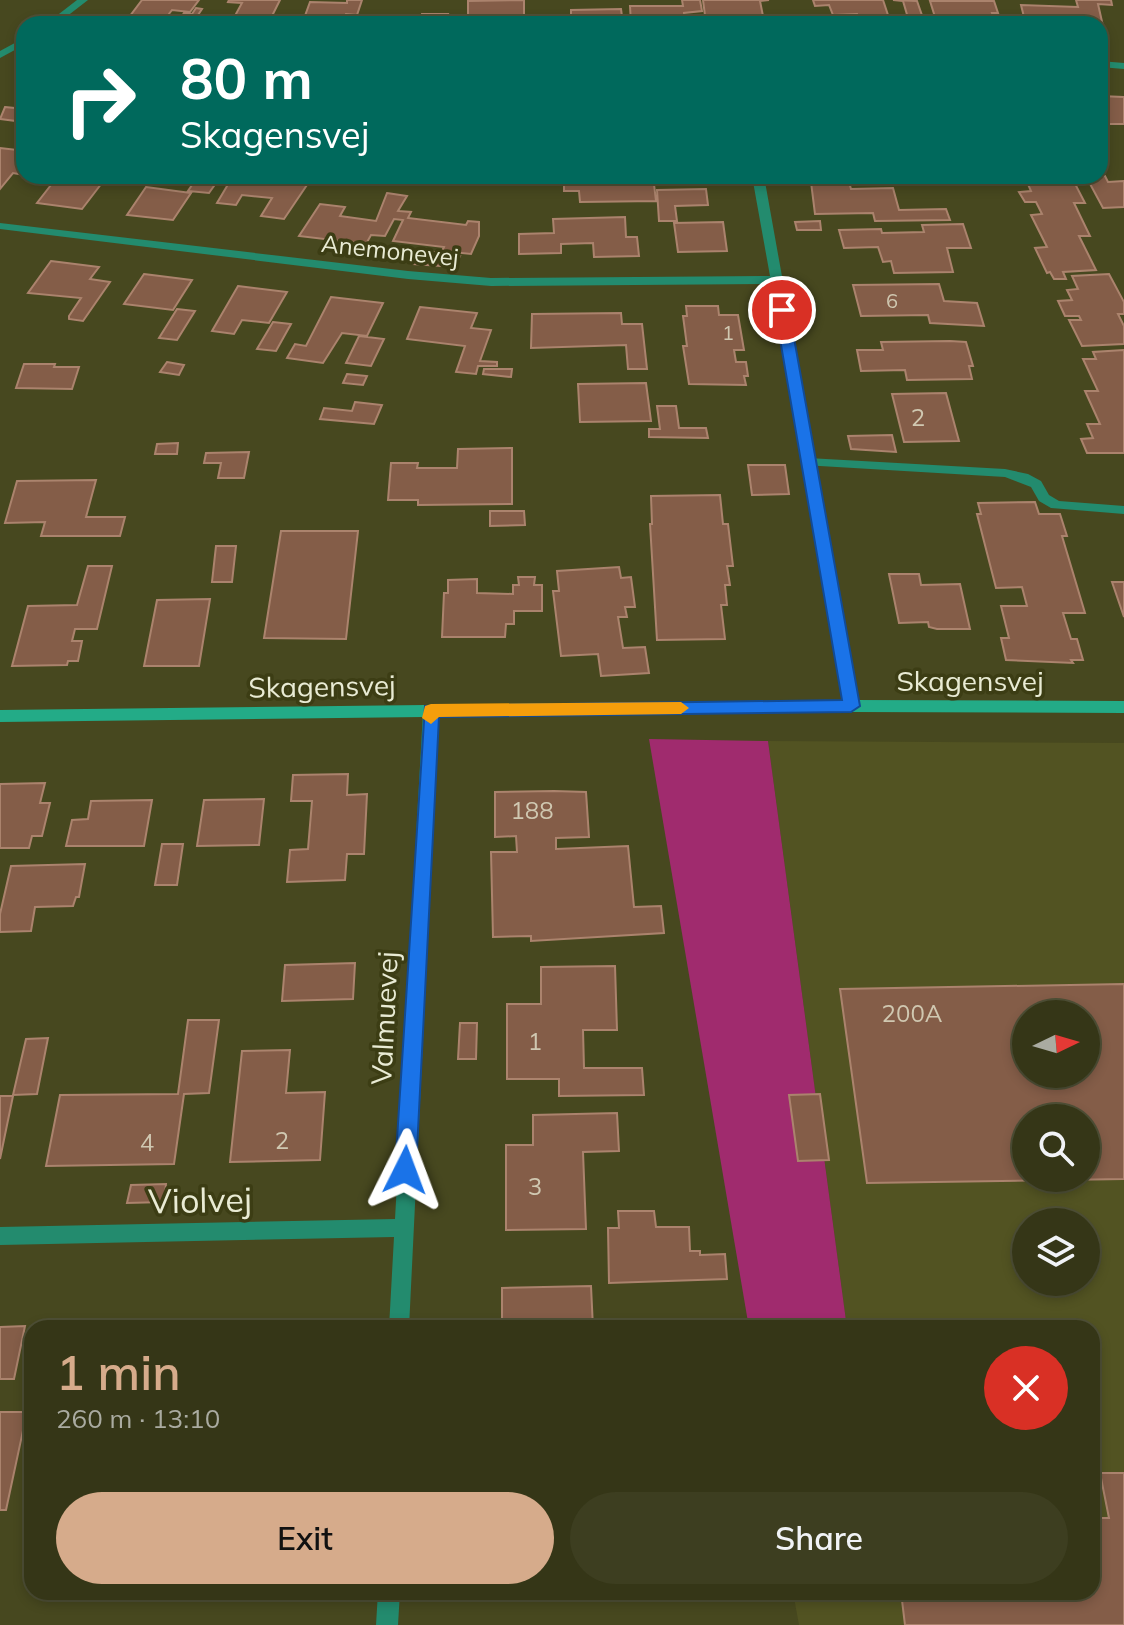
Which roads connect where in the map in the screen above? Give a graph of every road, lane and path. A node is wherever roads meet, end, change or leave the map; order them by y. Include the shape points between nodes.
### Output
1 (83, 0) edge
2 (62, 16) edge
3 (759, 184) edge
4 (0, 226) edge
5 (777, 280) junction
6 (808, 462) junction
7 (1124, 510) edge
8 (851, 706) junction
9 (1124, 707) edge
10 (431, 711) junction
11 (0, 716) edge
12 (402, 1228) junction
13 (0, 1236) edge
14 (399, 1320) edge
15 (389, 1600) edge
16 (387, 1625) edge

1 - 2 street
3 - 5 street
4 - 5 street, Anemonevej via 491,282
5 - 6 street
6 - 7 street via 1005,473 1036,484 1056,505
6 - 8 street
8 - 9 street, Skagensvej
8 - 10 street, Skagensvej
10 - 11 street, Skagensvej
10 - 12 street, Valmuevej
12 - 13 street, Violvej
12 - 14 street, Valmuevej
15 - 16 street

